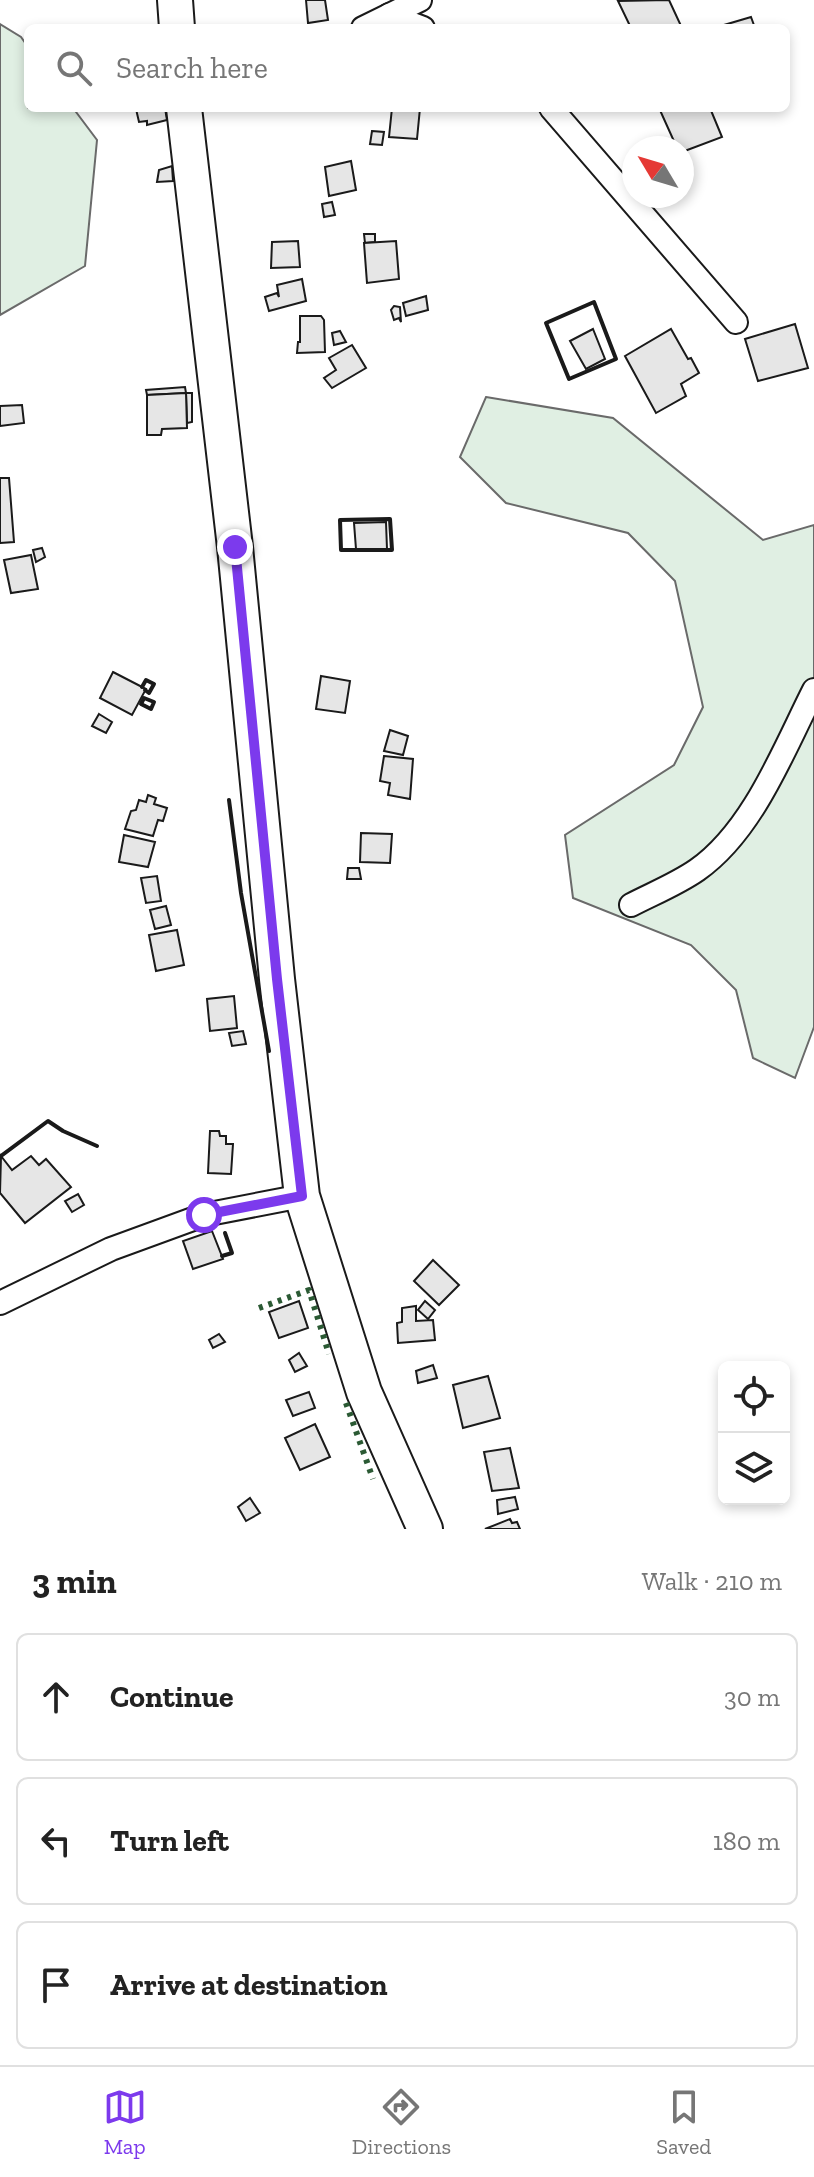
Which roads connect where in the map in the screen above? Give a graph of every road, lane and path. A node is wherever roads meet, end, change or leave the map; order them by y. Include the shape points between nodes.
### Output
1 (175, 0) edge
2 (420, 0) edge
3 (389, 15) junction
4 (177, 24) edge
5 (371, 24) edge
6 (413, 24) edge
7 (188, 112) edge
8 (554, 112) edge
9 (736, 322) dead end
10 (814, 690) edge
11 (631, 905) dead end
12 (302, 1196) junction
13 (0, 1303) edge
14 (425, 1529) edge

1 - 4 main road
2 - 3 street
3 - 5 street
3 - 6 street
7 - 12 main road
8 - 9 street
10 - 11 street via 765,786 718,853 696,871
12 - 13 street via 204,1215 111,1249
12 - 14 main road via 364,1392

